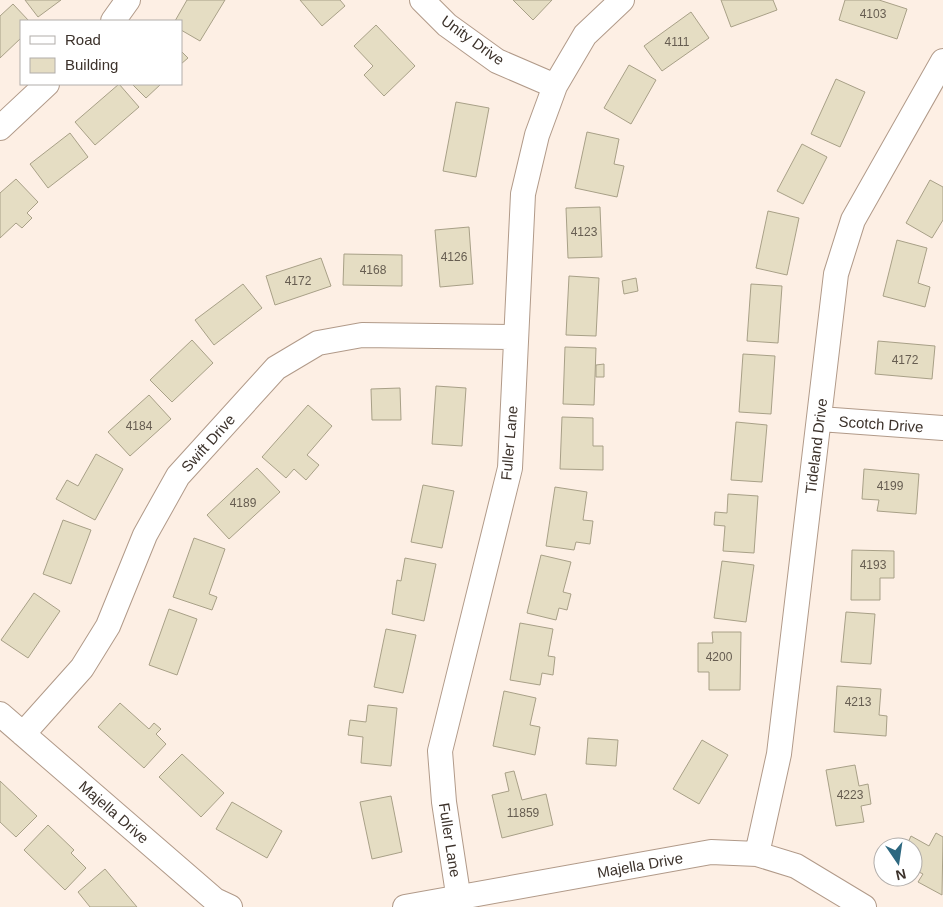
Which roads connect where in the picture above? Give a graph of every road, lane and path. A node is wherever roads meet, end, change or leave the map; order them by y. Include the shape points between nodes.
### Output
1 (128, 0) edge
2 (422, 0) edge
3 (622, 0) edge
4 (114, 20) edge
5 (943, 62) edge
6 (46, 85) edge
7 (555, 86) junction
8 (0, 128) edge
9 (515, 337) junction
10 (820, 419) junction
11 (943, 428) edge
12 (0, 714) edge
13 (23, 734) junction
14 (757, 854) junction
15 (460, 902) edge
16 (230, 907) edge
17 (405, 907) edge
18 (864, 907) edge

1 - 4 street
2 - 7 street, Unity Drive via 447,25 496,61
3 - 7 street, Fuller Lane via 585,35
5 - 10 street, Tideland Drive via 853,220 836,274
6 - 8 street
7 - 9 street, Fuller Lane via 537,135 523,194
9 - 13 street, Swift Drive via 362,335 318,343 276,368 178,476 145,535 108,626 82,668
9 - 15 street, Fuller Lane via 510,468 440,751 444,802
10 - 11 street, Scotch Drive
10 - 14 street, Tideland Drive via 779,754
12 - 13 street, Majella Drive
13 - 16 street, Majella Drive via 215,900
14 - 15 street, Majella Drive via 711,852
14 - 18 street, Majella Drive via 796,866
15 - 17 street, Majella Drive

